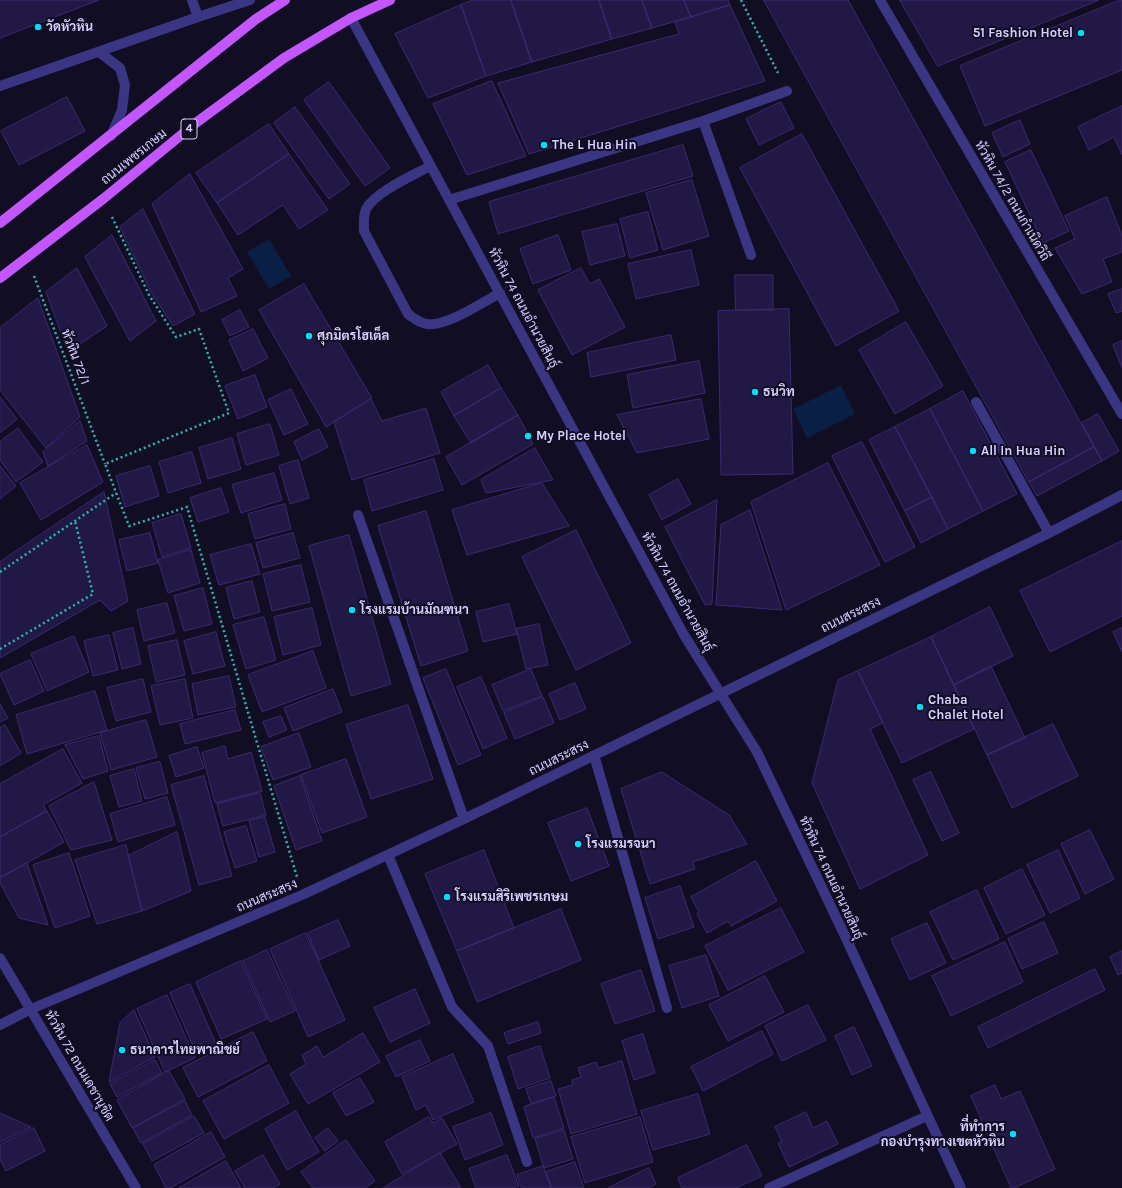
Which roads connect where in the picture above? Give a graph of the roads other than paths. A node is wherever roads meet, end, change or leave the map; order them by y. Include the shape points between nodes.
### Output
1 (192, 0) edge
2 (250, 0) edge
3 (285, 0) edge
4 (390, 0) edge
5 (880, 0) edge
6 (198, 17) junction
7 (351, 18) junction
8 (99, 52) junction
9 (0, 86) edge
10 (787, 91) road end
11 (703, 120) junction
12 (111, 136) junction
13 (430, 166) junction
14 (450, 200) junction
15 (0, 223) edge
16 (751, 255) dead end
17 (0, 278) edge
18 (500, 293) junction
19 (976, 402) dead end
20 (1122, 414) edge
21 (1122, 495) edge
22 (358, 515) dead end
23 (1049, 533) junction
24 (720, 694) junction
25 (594, 755) junction
26 (464, 819) junction
27 (388, 854) junction
28 (0, 958) edge
29 (668, 1008) dead end
30 (31, 1009) junction
31 (0, 1025) edge
32 (927, 1116) junction
33 (527, 1162) dead end
34 (136, 1188) edge
35 (769, 1188) edge
36 (961, 1188) edge

1 - 6 street
2 - 6 street
3 - 12 main road via 256,19
4 - 7 main road, ถนนเพชรเกษม / 4
5 - 20 street, หัวหิน 74/2 ถนนกำเนิดวิถี
6 - 8 street
7 - 13 street, หัวหิน 74 ถนนอำนวยสินธุ์
7 - 17 main road, ถนนเพชรเกษม / 4 via 284,58 198,122
8 - 9 street
8 - 12 street via 120,68 125,85 122,110
10 - 11 street
11 - 14 street
11 - 16 street
12 - 15 main road
13 - 14 street, หัวหิน 74 ถนนอำนวยสินธุ์
13 - 18 street via 383,192 367,209 364,219 364,231 408,314 417,321 439,323 450,320
14 - 18 street, หัวหิน 74 ถนนอำนวยสินธุ์
18 - 24 street, หัวหิน 74 ถนนอำนวยสินธุ์ via 684,635
19 - 23 street
21 - 23 street, ถนนสระสรง
22 - 26 street
23 - 24 street, ถนนสระสรง
24 - 25 street, ถนนสระสรง
24 - 32 street, หัวหิน 74 ถนนอำนวยสินธุ์ via 757,752
25 - 26 street, ถนนสระสรง
25 - 29 street
26 - 27 street, ถนนสระสรง
27 - 30 street, ถนนสระสรง via 302,895
27 - 33 street via 452,1008 488,1046
28 - 30 street, หัวหิน 72 ถนนเดชานุชิต
30 - 31 street, ถนนสระสรง
30 - 34 street, หัวหิน 72 ถนนเดชานุชิต
32 - 35 street
32 - 36 street, หัวหิน 74 ถนนอำนวยสินธุ์

